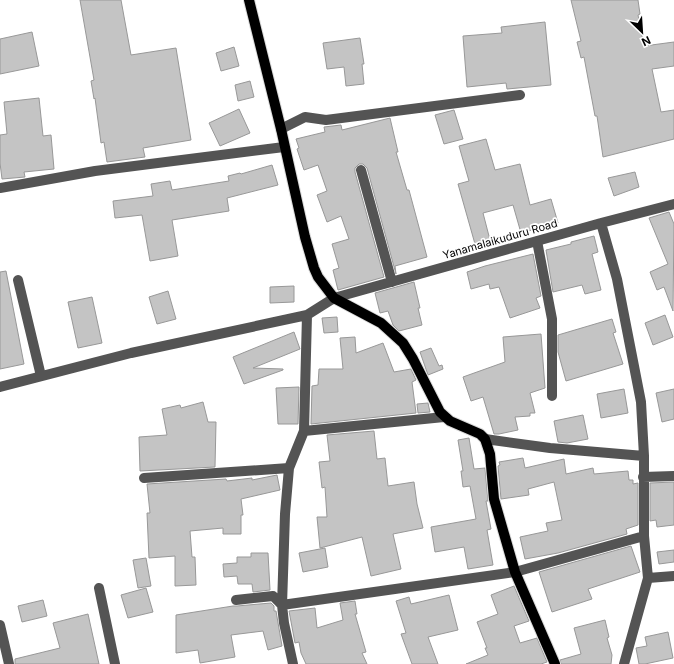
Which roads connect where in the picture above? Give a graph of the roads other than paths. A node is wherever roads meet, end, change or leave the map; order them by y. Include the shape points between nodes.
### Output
1 (249, 0) edge
2 (520, 95) dead end
3 (281, 129) junction
4 (284, 147) junction
5 (361, 170) dead end
6 (0, 188) edge
7 (674, 204) edge
8 (601, 223) junction
9 (537, 241) junction
10 (18, 280) dead end
11 (392, 282) junction
12 (334, 298) junction
13 (307, 315) junction
14 (41, 376) junction
15 (0, 387) edge
16 (552, 396) dead end
17 (444, 417) junction
18 (304, 431) junction
19 (485, 440) junction
20 (644, 456) junction
21 (289, 468) junction
22 (674, 476) edge
23 (644, 477) junction
24 (144, 478) dead end
25 (644, 536) junction
26 (515, 572) junction
27 (674, 576) edge
28 (648, 578) junction
29 (99, 588) dead end
30 (236, 600) dead end
31 (282, 605) junction
32 (0, 625) edge
33 (9, 664) edge
34 (115, 664) edge
35 (293, 664) edge
36 (555, 664) edge
37 (624, 664) edge

1 - 3 main road
2 - 3 street via 326,120 305,117
3 - 4 main road
4 - 6 street via 95,171
4 - 12 main road via 314,268
5 - 11 street
7 - 8 street, Yanamalaikuduru Road
8 - 9 street, Yanamalaikuduru Road
8 - 20 street via 617,279 641,402
9 - 11 street, Yanamalaikuduru Road
9 - 16 street via 552,319
10 - 14 street
11 - 12 street, Yanamalaikuduru Road
12 - 13 street, Yanamalaikuduru Road
12 - 17 main road via 381,323 403,343
13 - 14 street via 131,353
13 - 18 street
14 - 15 street
17 - 18 street
17 - 19 main road via 480,434
18 - 21 street
19 - 20 street
19 - 26 main road via 490,454 494,499
20 - 23 street
21 - 24 street
21 - 31 street
22 - 23 street
23 - 25 street
25 - 26 street
25 - 28 street
26 - 31 street
26 - 36 main road
27 - 28 street
28 - 37 street
29 - 34 street
30 - 31 street via 273,596
31 - 35 street
32 - 33 street

